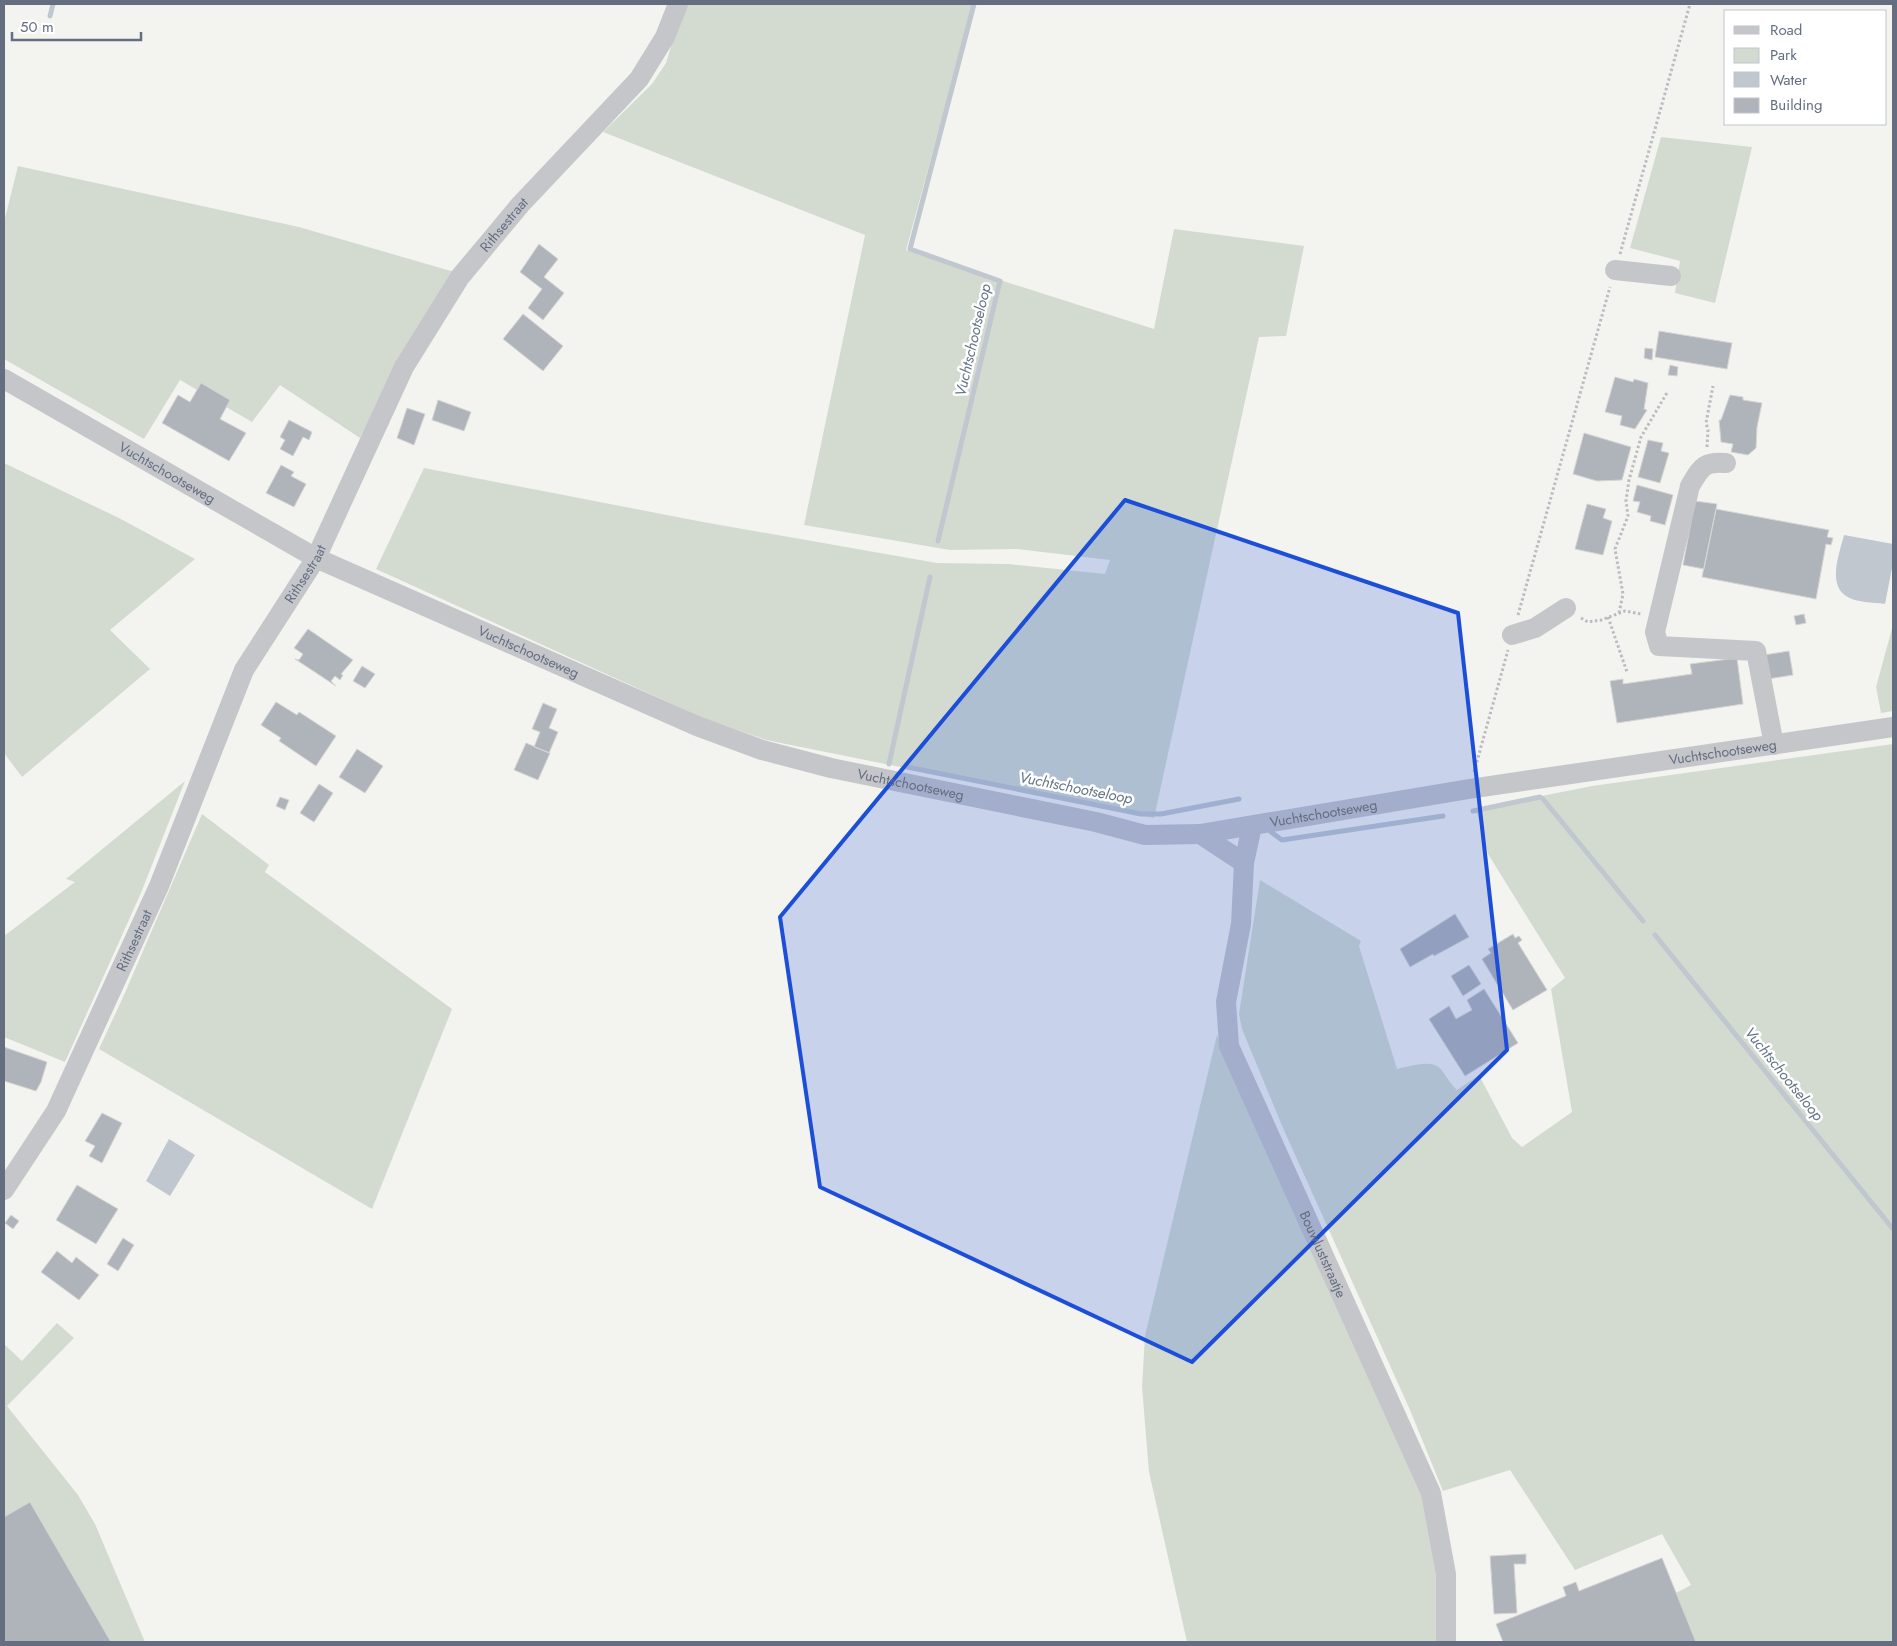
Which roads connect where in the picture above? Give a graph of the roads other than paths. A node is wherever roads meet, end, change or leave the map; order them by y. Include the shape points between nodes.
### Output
1 (678, 4) edge
2 (1615, 270) road end
3 (1671, 276) dead end
4 (4, 379) edge
5 (1726, 463) dead end
6 (316, 558) junction
7 (1566, 608) road end
8 (1512, 635) road end
9 (1893, 727) edge
10 (1774, 745) junction
11 (1252, 826) junction
12 (1200, 834) junction
13 (1244, 863) junction
14 (4, 1190) edge
15 (1446, 1642) edge

1 - 6 street, Rithsestraat via 665,37 638,79 520,205 460,277 404,367
2 - 3 street
4 - 6 street, Vuchtschootseweg
5 - 10 street via 1704,465 1690,486 1656,632 1660,646 1756,651
6 - 12 street, Vuchtschootseweg via 697,726 762,750 831,768 1146,835
6 - 14 street, Rithsestraat via 244,670 159,886 56,1111
7 - 8 street via 1536,628
9 - 10 street, Vuchtschootseweg
10 - 11 street, Vuchtschootseweg via 1469,789
11 - 12 street, Vuchtschootseweg
11 - 13 street, Bouwluststraatje
12 - 13 street
13 - 15 street, Bouwluststraatje via 1241,924 1226,1002 1229,1046 1431,1493 1446,1574

